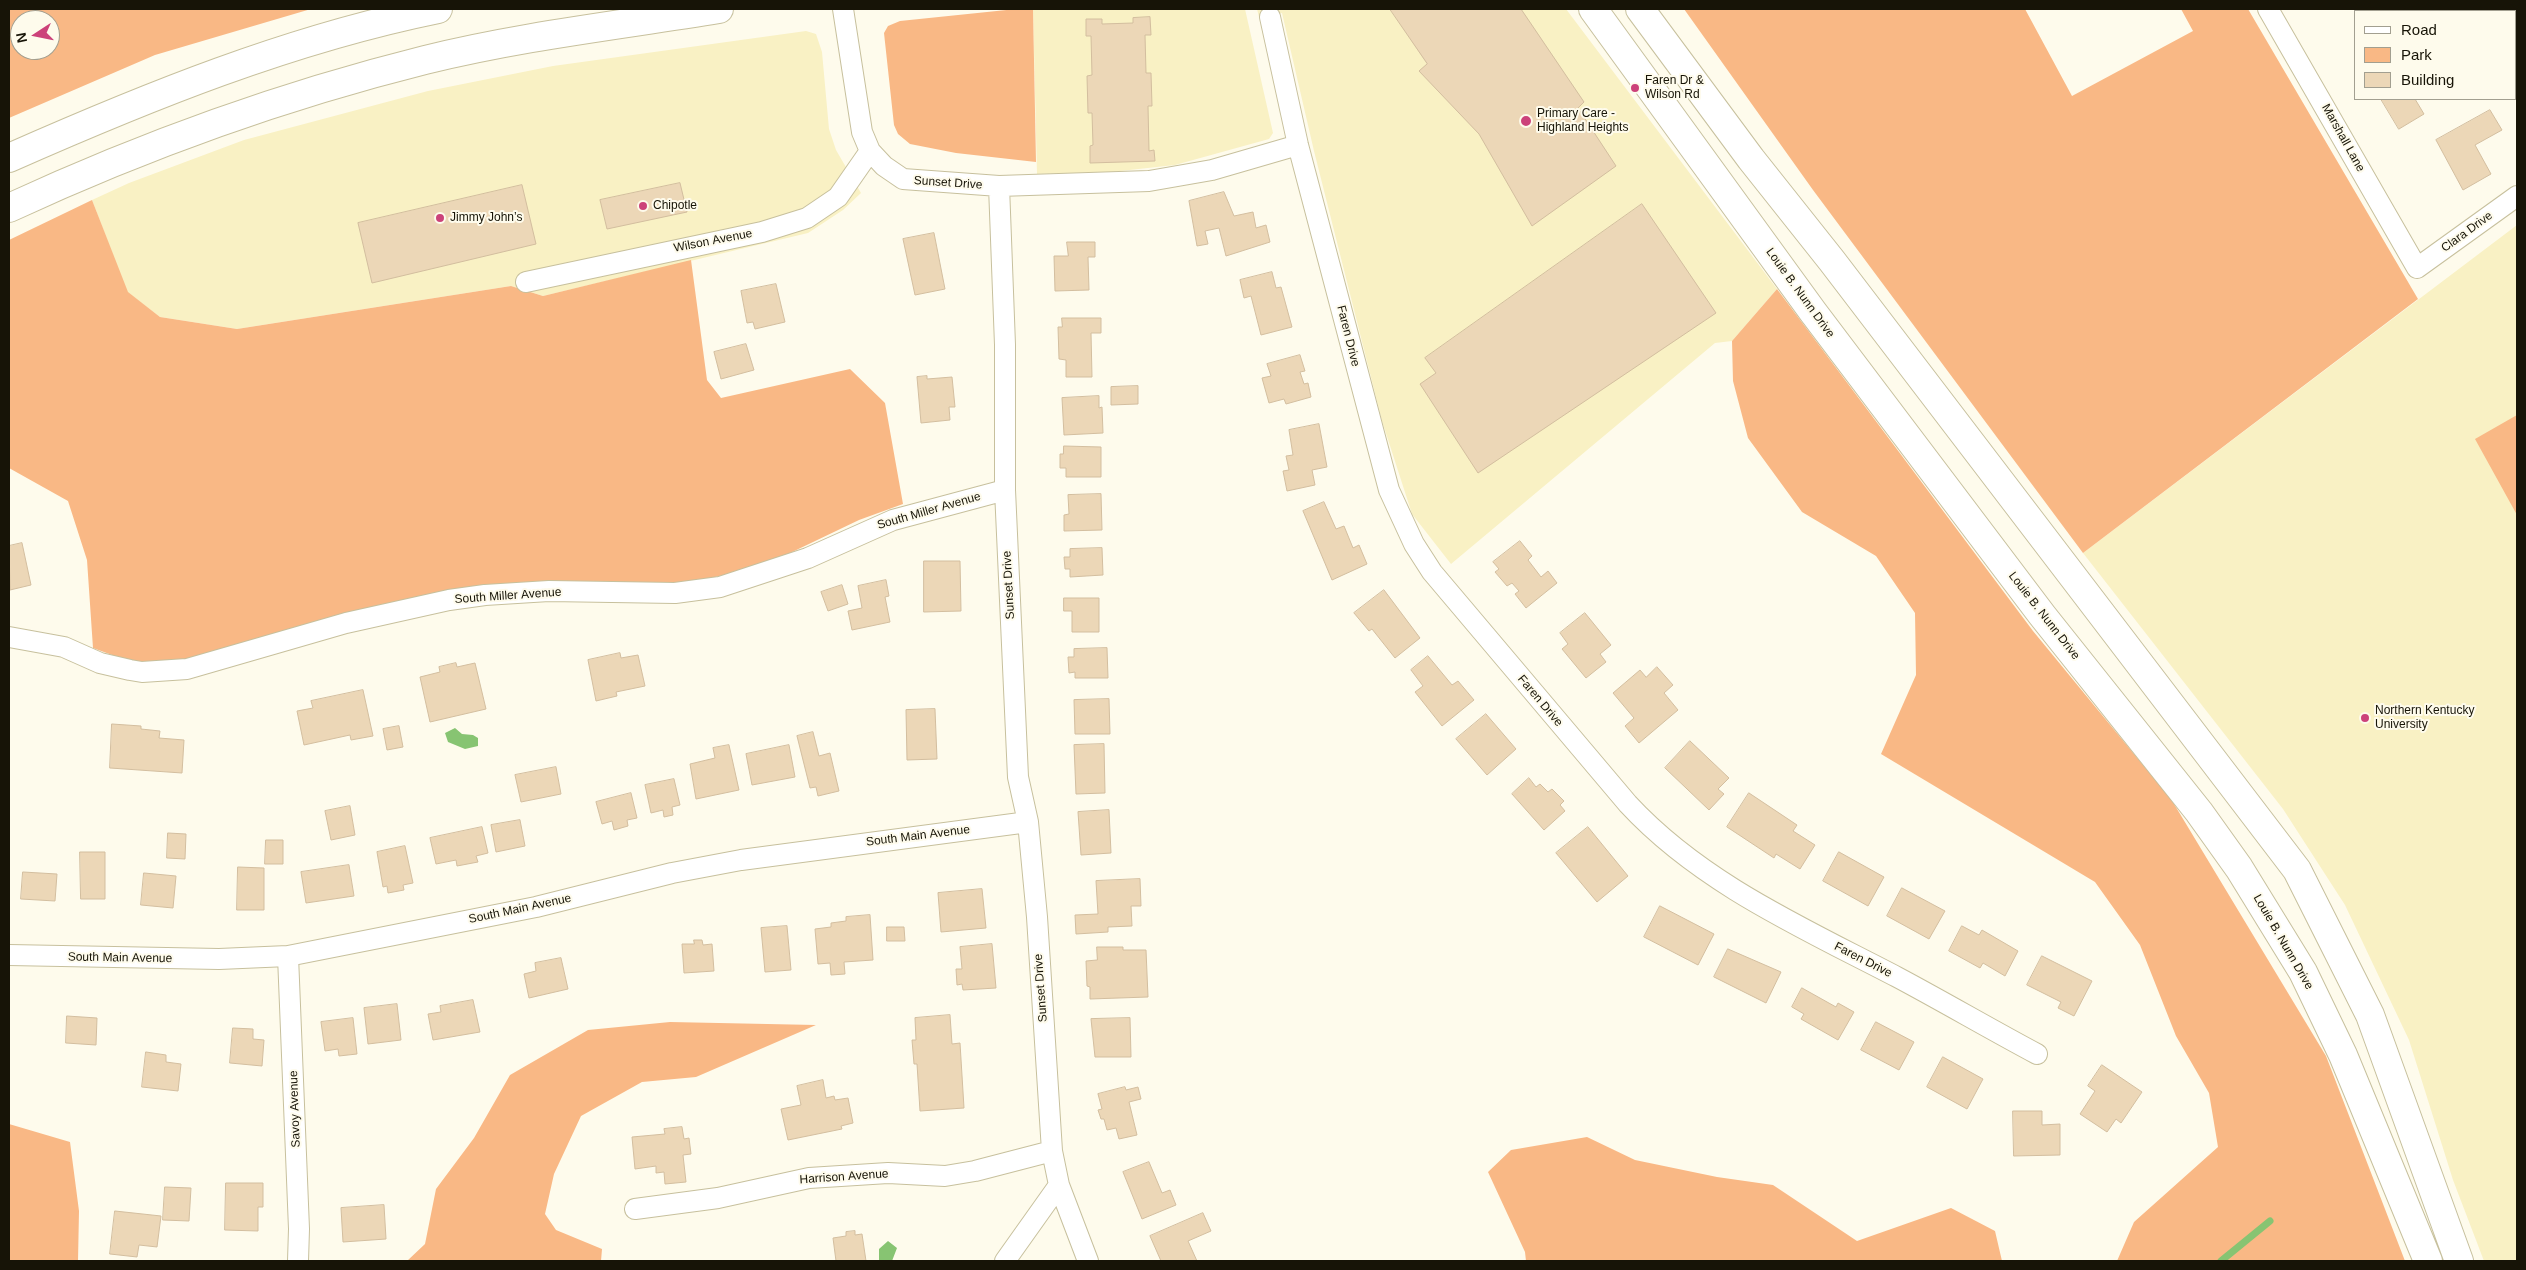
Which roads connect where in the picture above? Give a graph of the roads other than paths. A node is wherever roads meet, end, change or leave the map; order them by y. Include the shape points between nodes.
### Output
1 (438, 9) edge
2 (719, 9) edge
3 (843, 9) edge
4 (1593, 9) edge
5 (1640, 9) edge
6 (2268, 9) edge
7 (1270, 17) dead end
8 (1298, 145) junction
9 (870, 151) junction
10 (9, 158) edge
11 (999, 186) junction
12 (2517, 196) edge
13 (9, 208) edge
14 (2417, 268) joint
15 (526, 282) dead end
16 (1005, 490) junction
17 (9, 637) edge
18 (1028, 822) junction
19 (9, 955) edge
20 (288, 956) junction
21 (2037, 1054) dead end
22 (1052, 1151) junction
23 (1059, 1185) junction
24 (635, 1209) dead end
25 (298, 1261) edge
26 (1005, 1261) edge
27 (1088, 1261) edge
28 (2428, 1261) edge
29 (2459, 1261) edge

1 - 10 main road via 294,46 146,100
2 - 13 main road via 494,45 288,98 144,149
3 - 9 street, Sunset Drive via 862,132
4 - 28 main road, Louie B. Nunn Drive via 1813,312 2042,615 2199,812 2239,868 2277,926 2311,988 2343,1055
5 - 29 main road via 1751,160 1832,260 2297,870 2370,1015
6 - 14 street, Marshall Lane
7 - 8 street, Faren Drive
8 - 11 street via 1212,170 1149,181
8 - 21 street, Faren Drive via 1389,490 1414,544 1449,594 1645,823 1688,860 1805,930
9 - 11 street, Sunset Drive via 903,179
9 - 15 street, Wilson Avenue via 838,197 807,218 762,232
11 - 16 street, Sunset Drive via 1005,345
12 - 14 street, Clara Drive
16 - 17 street, South Miller Avenue via 893,520 808,558 720,587 675,593 550,591 485,594 346,623 188,669 130,670 100,663 64,647
16 - 18 street, Sunset Drive via 1018,777
18 - 20 street, South Main Avenue via 741,860 536,907
18 - 22 street, Sunset Drive
19 - 20 street, South Main Avenue via 219,959
20 - 25 street, Savoy Avenue
22 - 23 street, Sunset Drive
22 - 24 street, Harrison Avenue via 944,1176 888,1174 809,1178 718,1198
23 - 26 street
23 - 27 street, Sunset Drive

